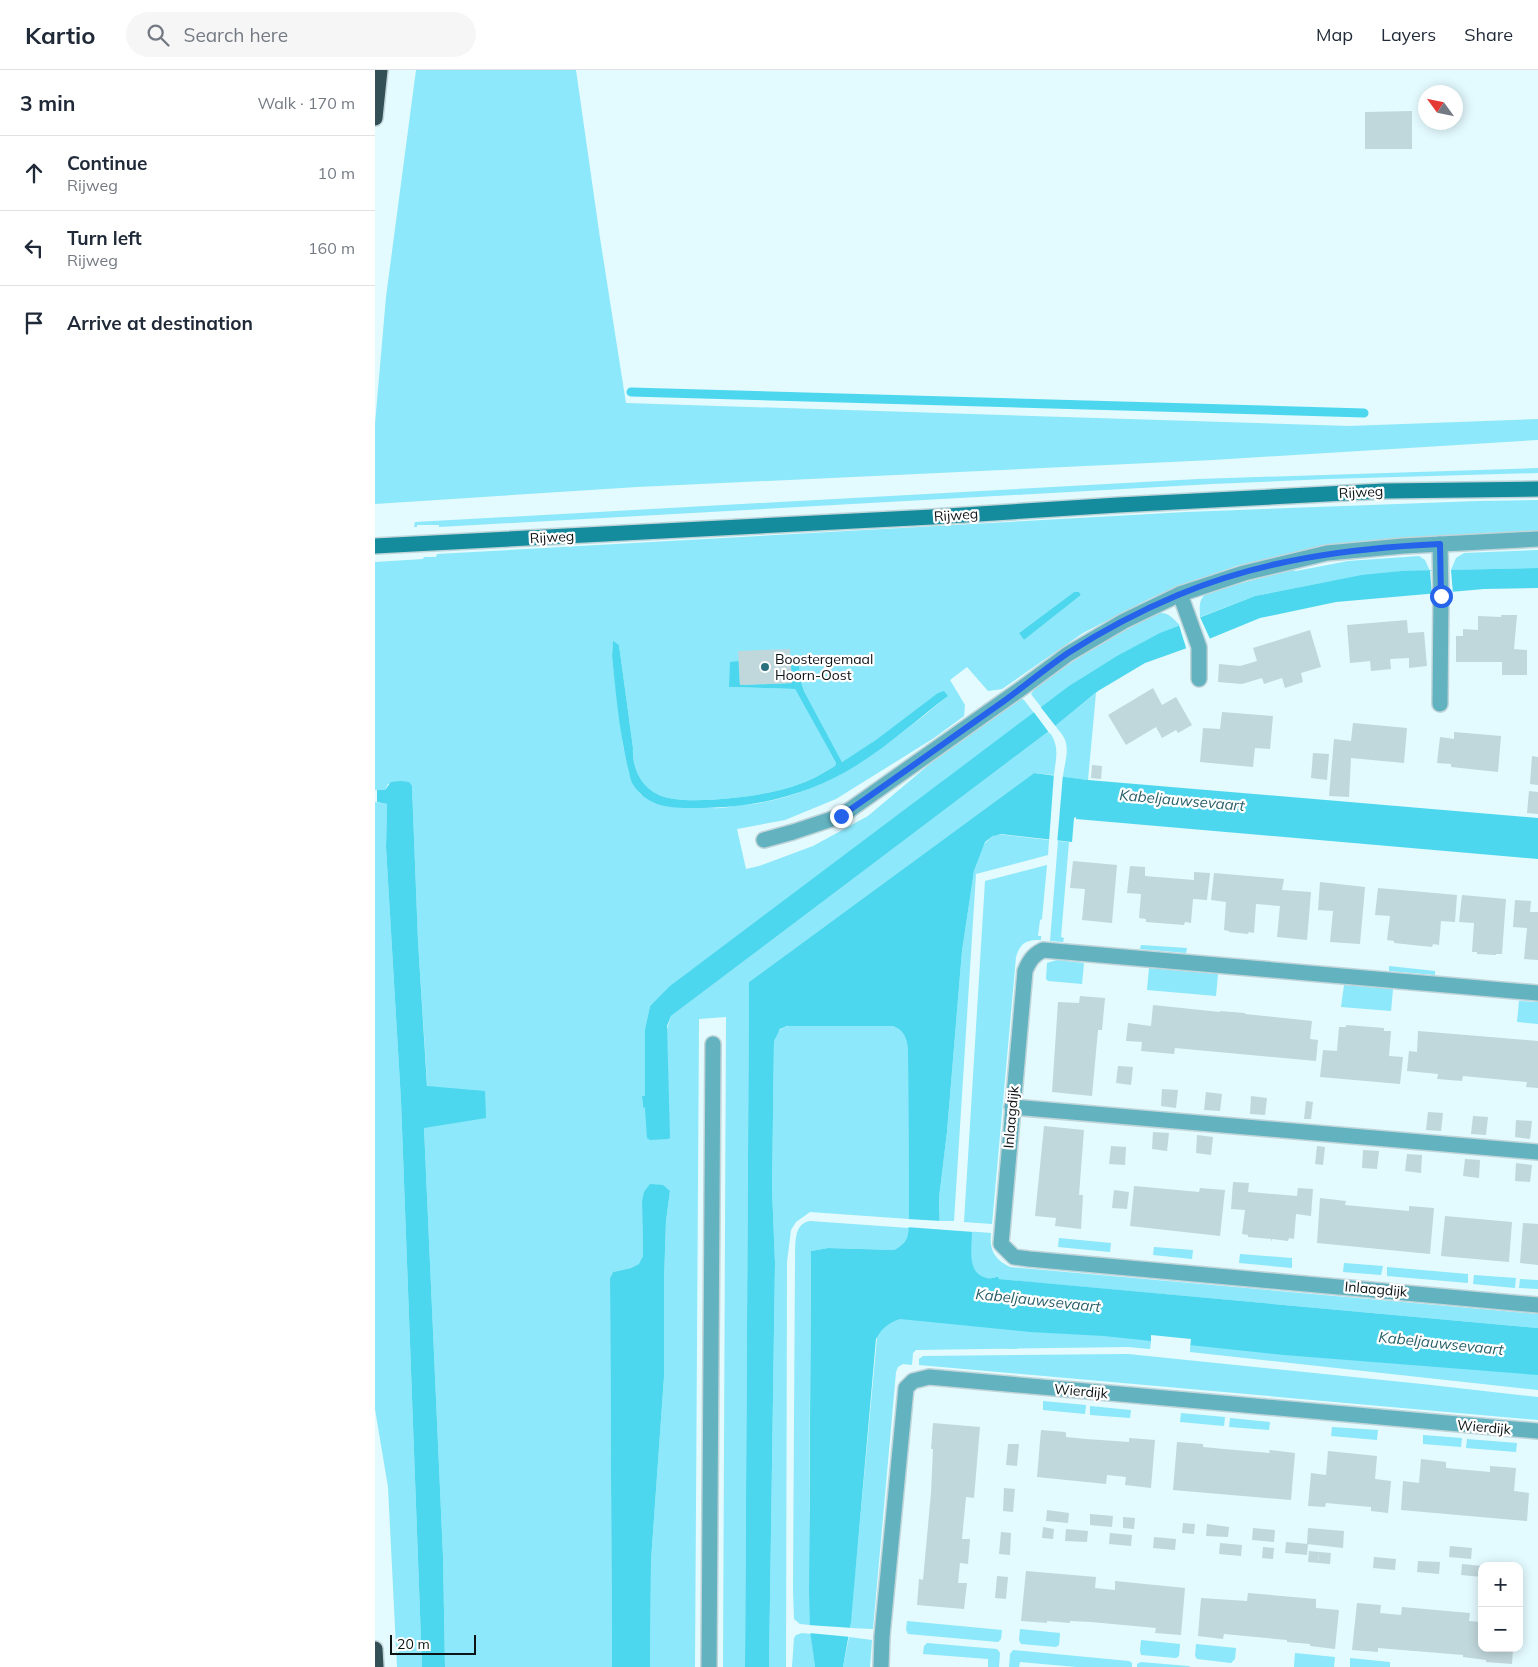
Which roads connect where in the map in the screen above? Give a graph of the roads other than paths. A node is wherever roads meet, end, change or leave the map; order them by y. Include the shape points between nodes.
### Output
1 (380, 70) edge
2 (375, 118) edge
3 (1538, 489) edge
4 (1538, 539) edge
5 (1440, 544) junction
6 (375, 546) edge
7 (1179, 594) junction
8 (1199, 679) dead end
9 (1440, 704) dead end
10 (764, 840) dead end
11 (1538, 993) edge
12 (713, 1044) dead end
13 (1012, 1107) junction
14 (1538, 1152) edge
15 (1538, 1305) edge
16 (1538, 1431) edge
17 (375, 1649) edge
18 (375, 1667) edge
19 (709, 1667) edge
20 (881, 1667) edge

1 - 2 highway
3 - 6 street, Rijweg via 1384,491
4 - 5 street
5 - 7 street via 1327,554 1245,573
5 - 9 street
7 - 8 street via 1199,647
7 - 10 street via 1068,654 841,816
11 - 13 street, Inlaagdijk via 1043,950 1028,962 1025,971
12 - 19 street
13 - 14 street
13 - 15 street, Inlaagdijk via 1001,1244 1014,1257
16 - 20 street, Wierdijk via 929,1377 913,1381 906,1388 905,1395
17 - 18 highway

